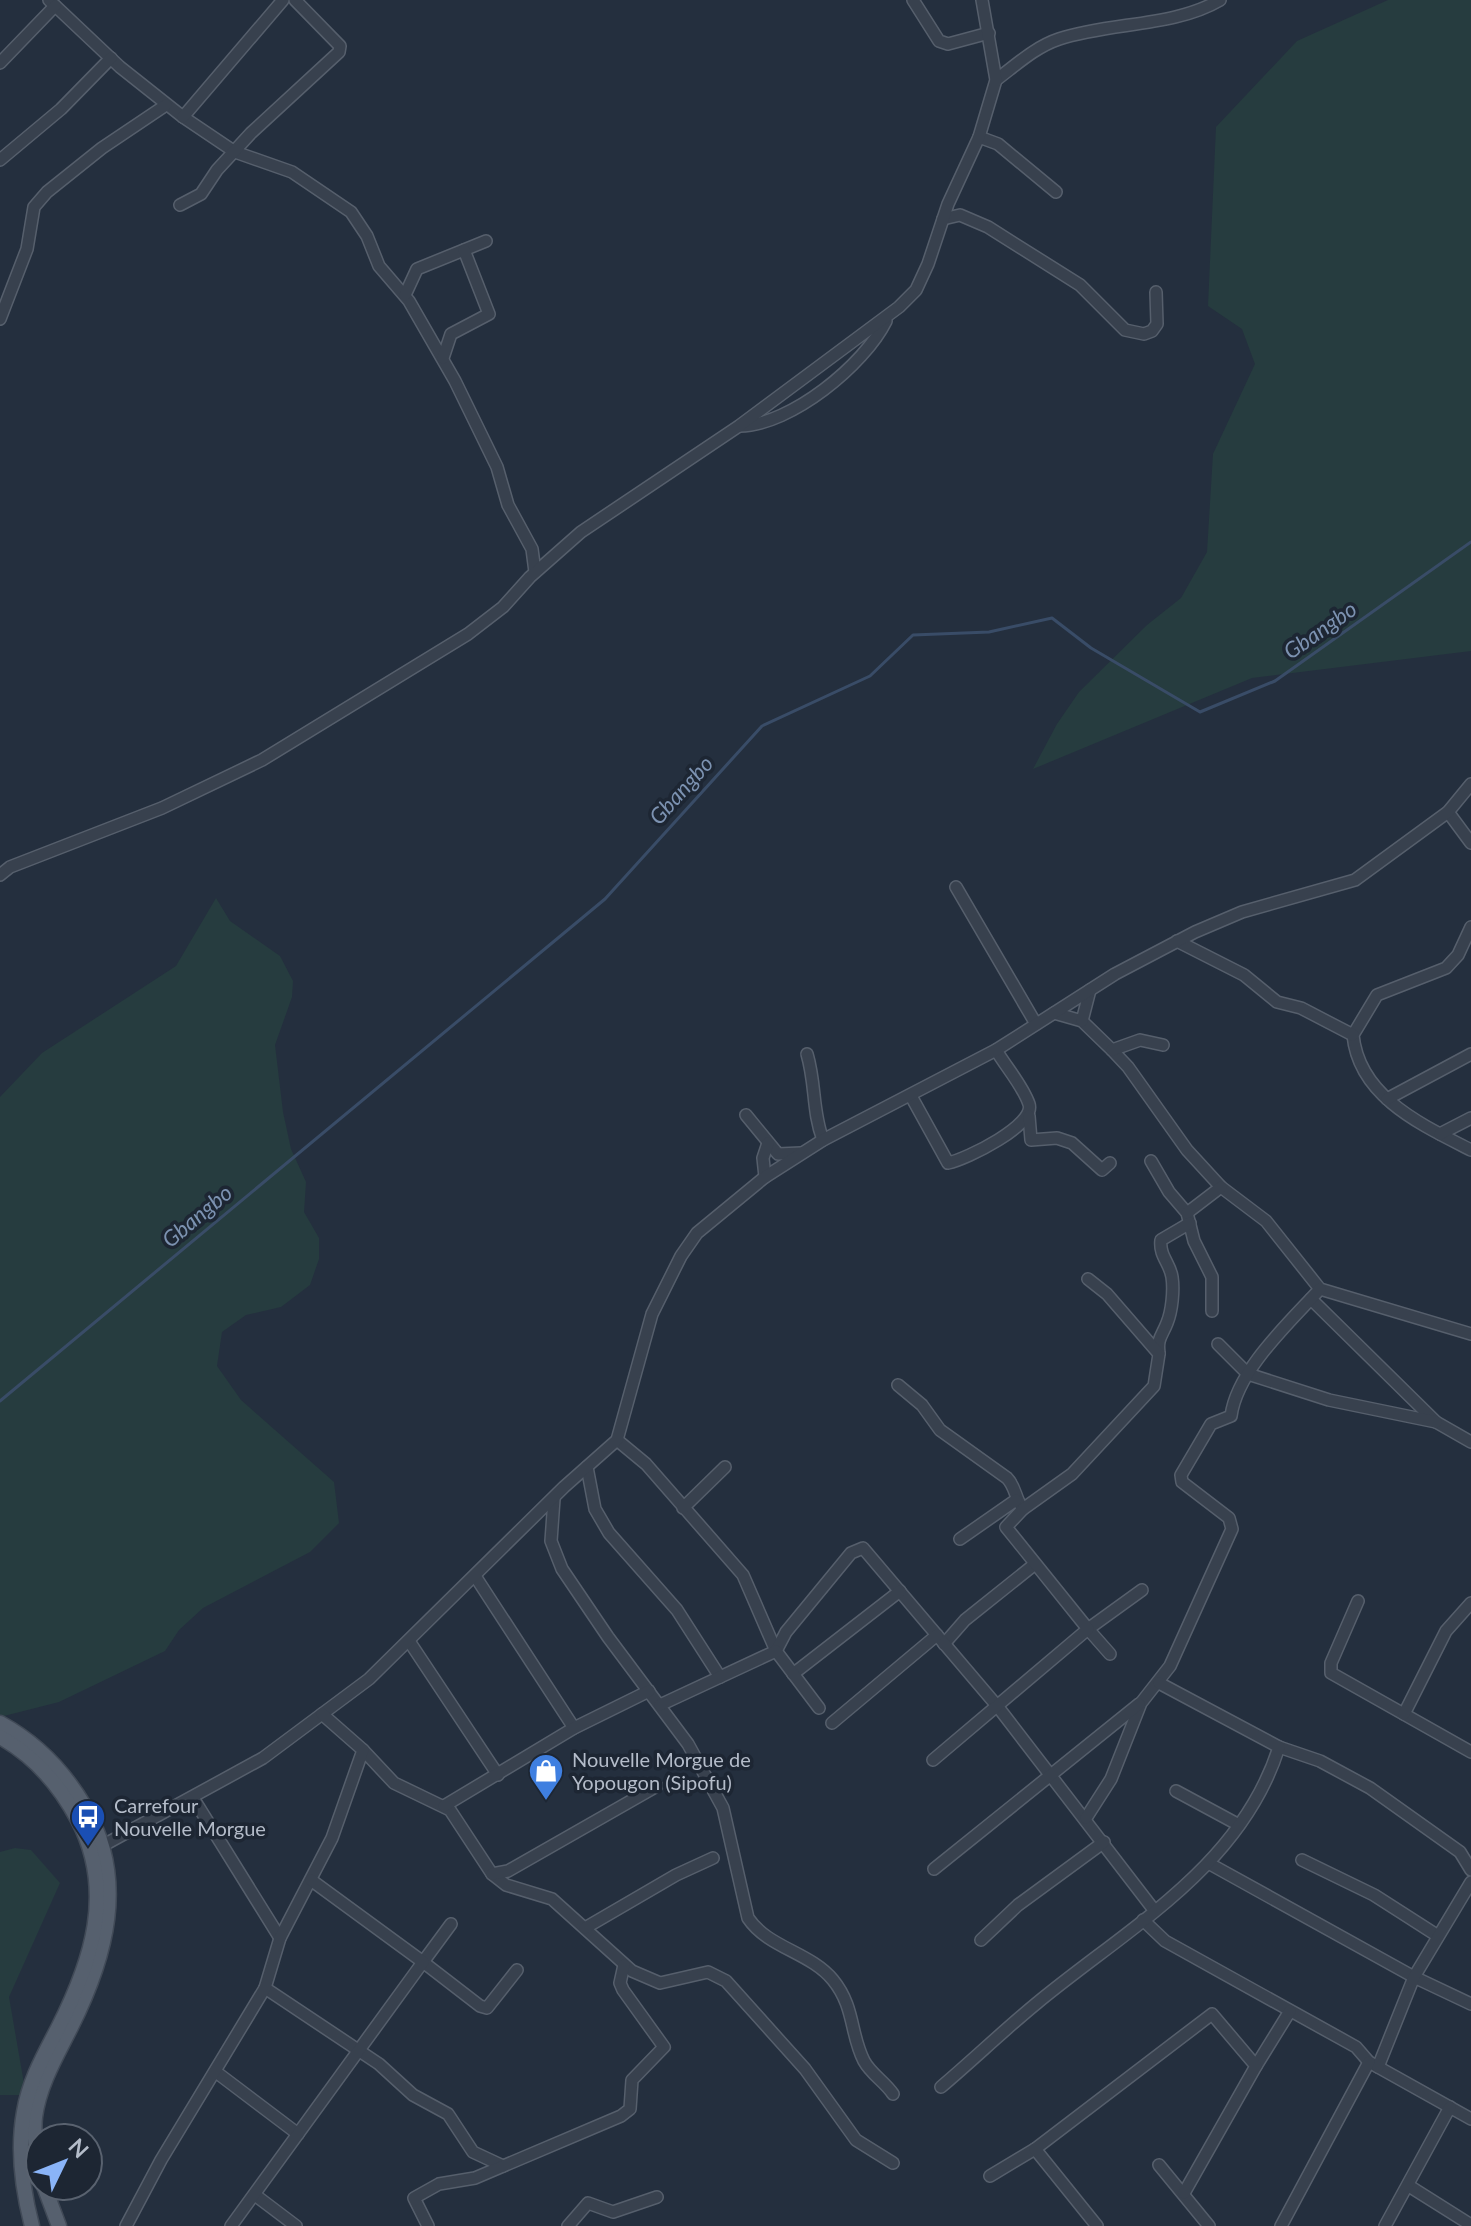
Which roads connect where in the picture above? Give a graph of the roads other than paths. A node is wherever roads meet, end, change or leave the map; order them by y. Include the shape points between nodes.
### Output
1 (283, 0) edge
2 (295, 0) edge
3 (913, 0) edge
4 (982, 0) edge
5 (1220, 0) edge
6 (52, 3) edge
7 (989, 33) junction
8 (111, 58) junction
9 (0, 63) edge
10 (996, 80) junction
11 (166, 105) junction
12 (183, 117) junction
13 (979, 137) junction
14 (235, 152) junction
15 (0, 160) edge
16 (1056, 192) dead end
17 (180, 205) dead end
18 (943, 219) junction
19 (486, 241) dead end
20 (464, 250) junction
21 (1156, 292) dead end
22 (405, 295) junction
23 (887, 317) junction
24 (0, 319) edge
25 (443, 359) junction
26 (739, 426) junction
27 (535, 567) junction
28 (1471, 784) edge
29 (1448, 812) junction
30 (1471, 843) edge
31 (0, 875) edge
32 (956, 887) dead end
33 (1471, 927) edge
34 (1177, 941) junction
35 (1090, 990) junction
36 (1054, 1013) junction
37 (1082, 1021) junction
38 (1036, 1024) junction
39 (1353, 1035) junction
40 (1163, 1045) dead end
41 (996, 1050) junction
42 (1112, 1050) junction
43 (807, 1054) dead end
44 (1471, 1054) edge
45 (911, 1096) junction
46 (1387, 1099) junction
47 (746, 1115) dead end
48 (1029, 1116) junction
49 (1471, 1118) edge
50 (1440, 1134) junction
51 (823, 1140) junction
52 (768, 1143) junction
53 (1471, 1150) edge
54 (802, 1153) junction
55 (1151, 1161) dead end
56 (1110, 1163) dead end
57 (765, 1177) junction
58 (1221, 1187) junction
59 (1188, 1218) junction
60 (1088, 1279) dead end
61 (1320, 1289) junction
62 (1311, 1299) junction
63 (1212, 1311) dead end
64 (1471, 1334) edge
65 (1218, 1344) dead end
66 (1159, 1354) junction
67 (1248, 1374) junction
68 (898, 1385) dead end
69 (1436, 1422) junction
70 (617, 1440) junction
71 (1471, 1442) edge
72 (587, 1467) junction
73 (725, 1467) dead end
74 (554, 1499) junction
75 (1019, 1504) junction
76 (683, 1508) junction
77 (960, 1539) dead end
78 (1035, 1564) junction
79 (475, 1576) junction
80 (1142, 1590) dead end
81 (900, 1591) junction
82 (1358, 1601) dead end
83 (1471, 1603) edge
84 (1088, 1629) junction
85 (940, 1640) junction
86 (409, 1641) junction
87 (776, 1651) junction
88 (1110, 1654) dead end
89 (793, 1674) junction
90 (720, 1677) junction
91 (1159, 1683) junction
92 (649, 1691) junction
93 (1141, 1703) junction
94 (660, 1705) junction
95 (998, 1707) junction
96 (819, 1708) dead end
97 (322, 1714) junction
98 (1404, 1714) junction
99 (0, 1723) edge
100 (832, 1723) dead end
101 (574, 1728) junction
102 (0, 1737) edge
103 (1279, 1747) junction
104 (363, 1750) junction
105 (1471, 1752) edge
106 (933, 1760) dead end
107 (498, 1775) junction
108 (1052, 1775) junction
109 (657, 1786) dead end
110 (1176, 1791) dead end
111 (193, 1798) junction
112 (444, 1806) junction
113 (1086, 1818) junction
114 (1239, 1825) junction
115 (1104, 1842) junction
116 (102, 1846) junction
117 (713, 1858) dead end
118 (1302, 1860) dead end
119 (1210, 1864) junction
120 (934, 1869) dead end
121 (1471, 1870) edge
122 (492, 1874) junction
123 (311, 1880) junction
124 (1471, 1881) edge
125 (1154, 1910) junction
126 (1143, 1920) junction
127 (451, 1924) dead end
128 (585, 1928) junction
129 (1438, 1936) junction
130 (280, 1938) junction
131 (981, 1940) dead end
132 (423, 1962) junction
133 (624, 1965) junction
134 (517, 1970) dead end
135 (1414, 1977) junction
136 (265, 1988) junction
137 (1471, 2004) edge
138 (1290, 2011) junction
139 (359, 2050) junction
140 (1374, 2064) junction
141 (1256, 2066) junction
142 (216, 2072) junction
143 (941, 2087) dead end
144 (893, 2094) dead end
145 (1450, 2107) junction
146 (1471, 2119) edge
147 (37, 2122) edge
148 (298, 2134) junction
149 (1035, 2149) junction
150 (893, 2163) dead end
151 (1159, 2165) dead end
152 (503, 2166) junction
153 (990, 2176) dead end
154 (1409, 2186) junction
155 (1184, 2193) junction
156 (255, 2195) junction
157 (657, 2197) dead end
158 (50, 2202) edge
159 (1287, 2215) junction
160 (1471, 2225) edge
161 (32, 2226) edge
162 (59, 2226) edge
163 (126, 2226) edge
164 (231, 2226) edge
165 (296, 2226) edge
166 (428, 2226) edge
167 (568, 2226) edge
168 (1097, 2226) edge
169 (1209, 2226) edge
170 (1281, 2226) edge
171 (1295, 2226) edge
172 (1385, 2226) edge

1 - 12 street
2 - 14 street via 334,38 339,52
3 - 7 street via 939,41 948,44
4 - 7 street
5 - 10 street via 1193,14 1055,40
6 - 8 street
6 - 9 street
7 - 10 street
8 - 11 street
8 - 15 street
10 - 13 street
11 - 12 street
11 - 24 street via 102,148 34,207 25,258
12 - 14 street
13 - 16 street via 998,144
13 - 18 street
14 - 17 street via 201,194
14 - 22 street via 292,172 341,204 367,236 387,277
18 - 21 street via 960,215 988,227 1080,285 1125,330 1152,331 1157,324
18 - 23 street via 916,290
19 - 20 street
20 - 22 street via 414,271
20 - 25 street via 489,314 451,334
22 - 25 street
23 - 26 street
23 - 26 street via 862,357 830,383 780,415
25 - 27 street via 497,467
26 - 27 street
27 - 31 street via 477,628 283,748 162,808
28 - 29 street
29 - 30 street
29 - 34 street via 1355,880 1242,912
32 - 38 street
33 - 39 street via 1446,968 1377,995
34 - 35 street
34 - 39 street via 1244,975 1277,1002 1301,1008
35 - 36 street
35 - 37 street
36 - 37 street
36 - 38 street
37 - 42 street
38 - 41 street
39 - 46 street via 1369,1081
40 - 42 street via 1140,1040
41 - 45 street
41 - 48 street via 1029,1105
42 - 58 street
43 - 51 street via 816,1083 815,1121
44 - 46 street
45 - 48 street via 948,1163 1014,1130
45 - 51 street
46 - 50 street
47 - 52 street
48 - 56 street via 1031,1140 1057,1138 1072,1143 1102,1170
49 - 50 street
50 - 53 street
51 - 54 street
52 - 54 street via 778,1154
52 - 57 street
54 - 57 street
55 - 59 street
57 - 70 street via 697,1233 681,1256 652,1314
58 - 59 street
58 - 61 street via 1266,1221
59 - 63 street via 1212,1277
59 - 66 street via 1161,1240 1160,1254 1172,1276 1167,1324 1157,1339
60 - 66 street
61 - 62 street
61 - 64 street
62 - 67 street via 1280,1329
62 - 69 street
65 - 67 street
66 - 75 street via 1154,1386 1072,1474
67 - 69 street via 1329,1400
67 - 91 street via 1231,1416 1211,1424 1181,1475 1182,1482 1229,1518 1232,1529
68 - 75 street via 940,1430 1007,1478
69 - 71 street
70 - 72 street
70 - 76 street via 646,1464
72 - 74 street
72 - 90 street via 595,1509 609,1533 677,1610
73 - 76 street
74 - 79 street
74 - 92 street via 551,1541 562,1569
75 - 77 street
75 - 78 street via 1006,1527
76 - 87 street via 743,1575
78 - 84 street
78 - 85 street
79 - 86 street
79 - 101 street
80 - 84 street
81 - 85 street
81 - 87 street via 863,1548 857,1549
81 - 89 street
82 - 98 street via 1331,1673
83 - 98 street via 1446,1631
84 - 88 street
84 - 95 street
85 - 95 street
85 - 100 street
86 - 97 street
86 - 107 street
87 - 89 street
87 - 90 street
89 - 96 street
90 - 94 street
91 - 93 street
91 - 103 street
92 - 94 street
92 - 101 street
93 - 108 street
93 - 113 street via 1111,1779
94 - 144 street via 723,1808 748,1918 756,1930 819,1965 835,1983 847,2002 865,2063
95 - 106 street
95 - 108 street
97 - 104 street
97 - 111 street via 263,1758
98 - 105 street
99 - 116 main road via 49,1757 73,1786
101 - 107 street
102 - 161 main road via 38,1765 65,1795 83,1831 98,1886 88,1960 32,2078 24,2112 21,2171
103 - 114 street
103 - 121 street via 1320,1761 1370,1788 1460,1852
104 - 112 street via 394,1783
104 - 123 street
107 - 112 street
108 - 113 street
108 - 120 street
109 - 122 street via 508,1871
110 - 114 street
111 - 116 street
111 - 130 street
112 - 122 street
113 - 115 street
114 - 119 street
115 - 125 street
115 - 131 street via 1038,1889
116 - 147 main road via 110,1898 107,1937 90,1988 49,2070
117 - 128 street
118 - 129 street via 1374,1895
119 - 125 street
119 - 135 street
122 - 128 street via 506,1885 552,1899
123 - 130 street
123 - 132 street
124 - 129 street
125 - 126 street
126 - 138 street via 1165,1941
126 - 143 street
127 - 132 street
128 - 133 street
129 - 135 street
130 - 136 street
132 - 134 street via 487,2008
132 - 139 street
133 - 150 street via 660,1983 708,1972 726,1981 805,2069 856,2140
133 - 152 street via 623,1990 664,2047 632,2080 630,2109
135 - 137 street
135 - 140 street
136 - 139 street
136 - 142 street
138 - 140 street via 1356,2047
138 - 141 street
139 - 148 street
139 - 152 street via 413,2095 448,2114 473,2152
140 - 145 street
140 - 159 street
141 - 149 street via 1212,2014
141 - 155 street
142 - 148 street
142 - 163 street
145 - 146 street
145 - 154 street
148 - 156 street
149 - 153 street
149 - 168 street
151 - 155 street
152 - 166 street via 417,2194 415,2204
154 - 160 street
154 - 172 street
155 - 169 street
156 - 164 street
156 - 165 street
157 - 167 street via 613,2212 588,2203
158 - 162 main road
159 - 170 street
159 - 171 street

